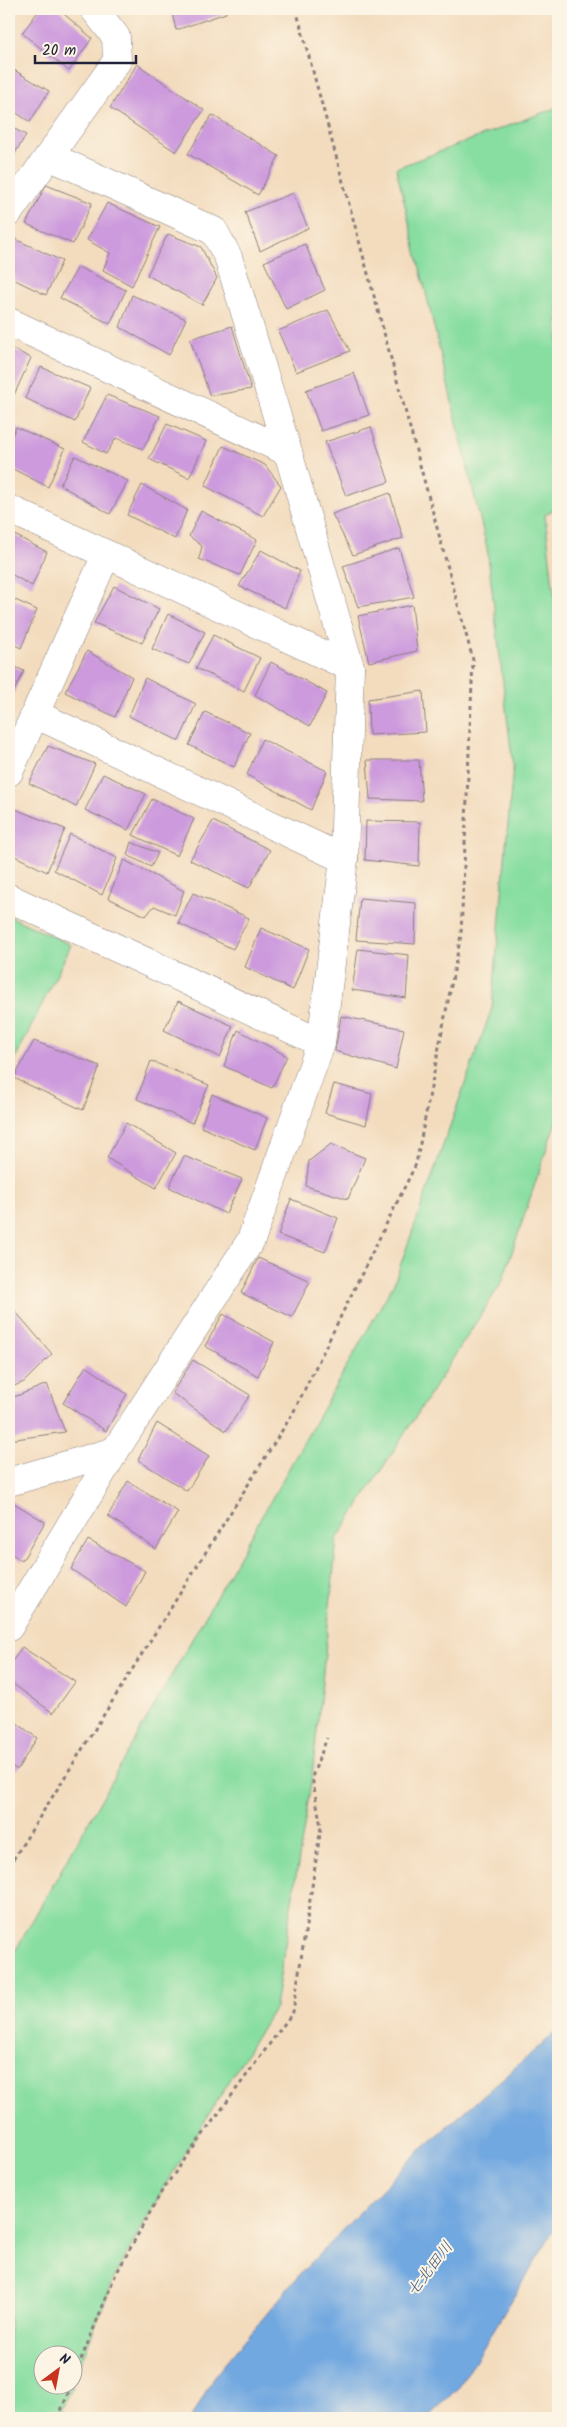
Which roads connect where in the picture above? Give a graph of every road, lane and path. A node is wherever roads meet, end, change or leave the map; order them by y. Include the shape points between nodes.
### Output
1 (100, 11) edge
2 (49, 156) junction
3 (9, 212) edge
4 (9, 322) edge
5 (288, 452) junction
6 (9, 509) edge
7 (106, 555) junction
8 (350, 667) junction
9 (35, 714) junction
10 (9, 772) edge
11 (344, 859) junction
12 (9, 898) edge
13 (322, 1043) junction
14 (115, 1451) junction
15 (9, 1482) edge
16 (9, 1627) edge
17 (327, 1738) dead end
18 (82, 2358) edge
19 (68, 2394) edge
20 (58, 2418) edge

1 - 2 street via 116,37 117,61
2 - 3 street
2 - 5 street via 214,231 228,257
4 - 5 street
5 - 8 street
6 - 7 street
7 - 8 street
7 - 9 street
8 - 11 street
9 - 10 street
9 - 11 street
11 - 13 street
12 - 13 street
13 - 14 street via 251,1240
14 - 15 street
14 - 16 street
17 - 18 path via 312,1777 321,1827 293,2012 164,2190 115,2276
19 - 20 path

